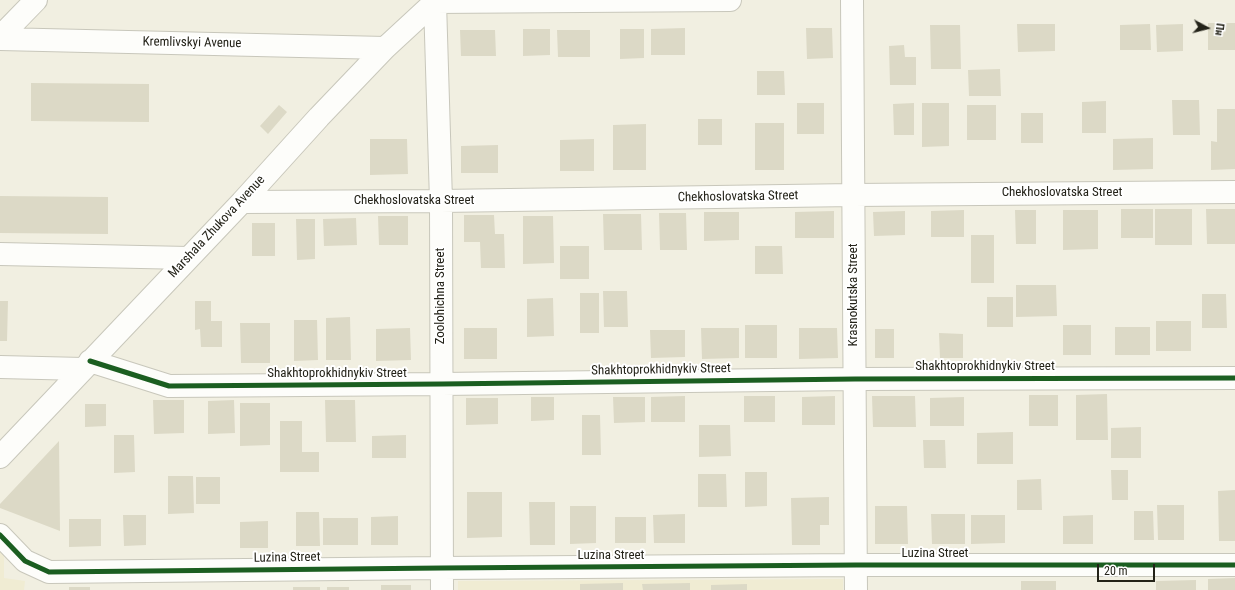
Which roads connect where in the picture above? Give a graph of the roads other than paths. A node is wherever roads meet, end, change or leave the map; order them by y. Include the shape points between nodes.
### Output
1 (730, 0) edge
2 (852, 0) edge
3 (436, 1) edge
4 (26, 5) edge
5 (0, 38) edge
6 (385, 48) junction
7 (1235, 192) edge
8 (853, 195) junction
9 (441, 201) junction
10 (242, 202) junction
11 (0, 254) edge
12 (188, 258) junction
13 (87, 365) junction
14 (0, 367) edge
15 (1235, 378) edge
16 (855, 379) junction
17 (442, 384) junction
18 (0, 456) edge
19 (0, 535) edge
20 (856, 565) junction
21 (1235, 565) edge
22 (442, 568) junction
23 (442, 590) edge
24 (856, 590) edge

1 - 3 street
2 - 8 street, Krasnokutska Street
3 - 6 street, Marshala Zhukova Avenue
3 - 9 street, Zoolohichna Street
4 - 5 street
5 - 6 street, Kremlivskyi Avenue
6 - 10 street, Marshala Zhukova Avenue
7 - 8 street, Chekhoslovatska Street
8 - 9 street, Chekhoslovatska Street
8 - 16 street, Krasnokutska Street
9 - 10 street, Chekhoslovatska Street
9 - 17 street, Zoolohichna Street
10 - 12 street, Marshala Zhukova Avenue
11 - 12 street
12 - 13 street, Marshala Zhukova Avenue
13 - 14 street, Shakhtoprokhidnykiv Street
13 - 17 street, Shakhtoprokhidnykiv Street via 169,386
13 - 18 street, Marshala Zhukova Avenue
15 - 16 street, Shakhtoprokhidnykiv Street
16 - 17 street, Shakhtoprokhidnykiv Street
16 - 20 street, Krasnokutska Street
17 - 22 street, Zoolohichna Street
19 - 22 street, Luzina Street via 24,561 49,572
20 - 21 street, Luzina Street
20 - 22 street, Luzina Street
20 - 24 street, Krasnokutska Street
22 - 23 street, Zoolohichna Street

